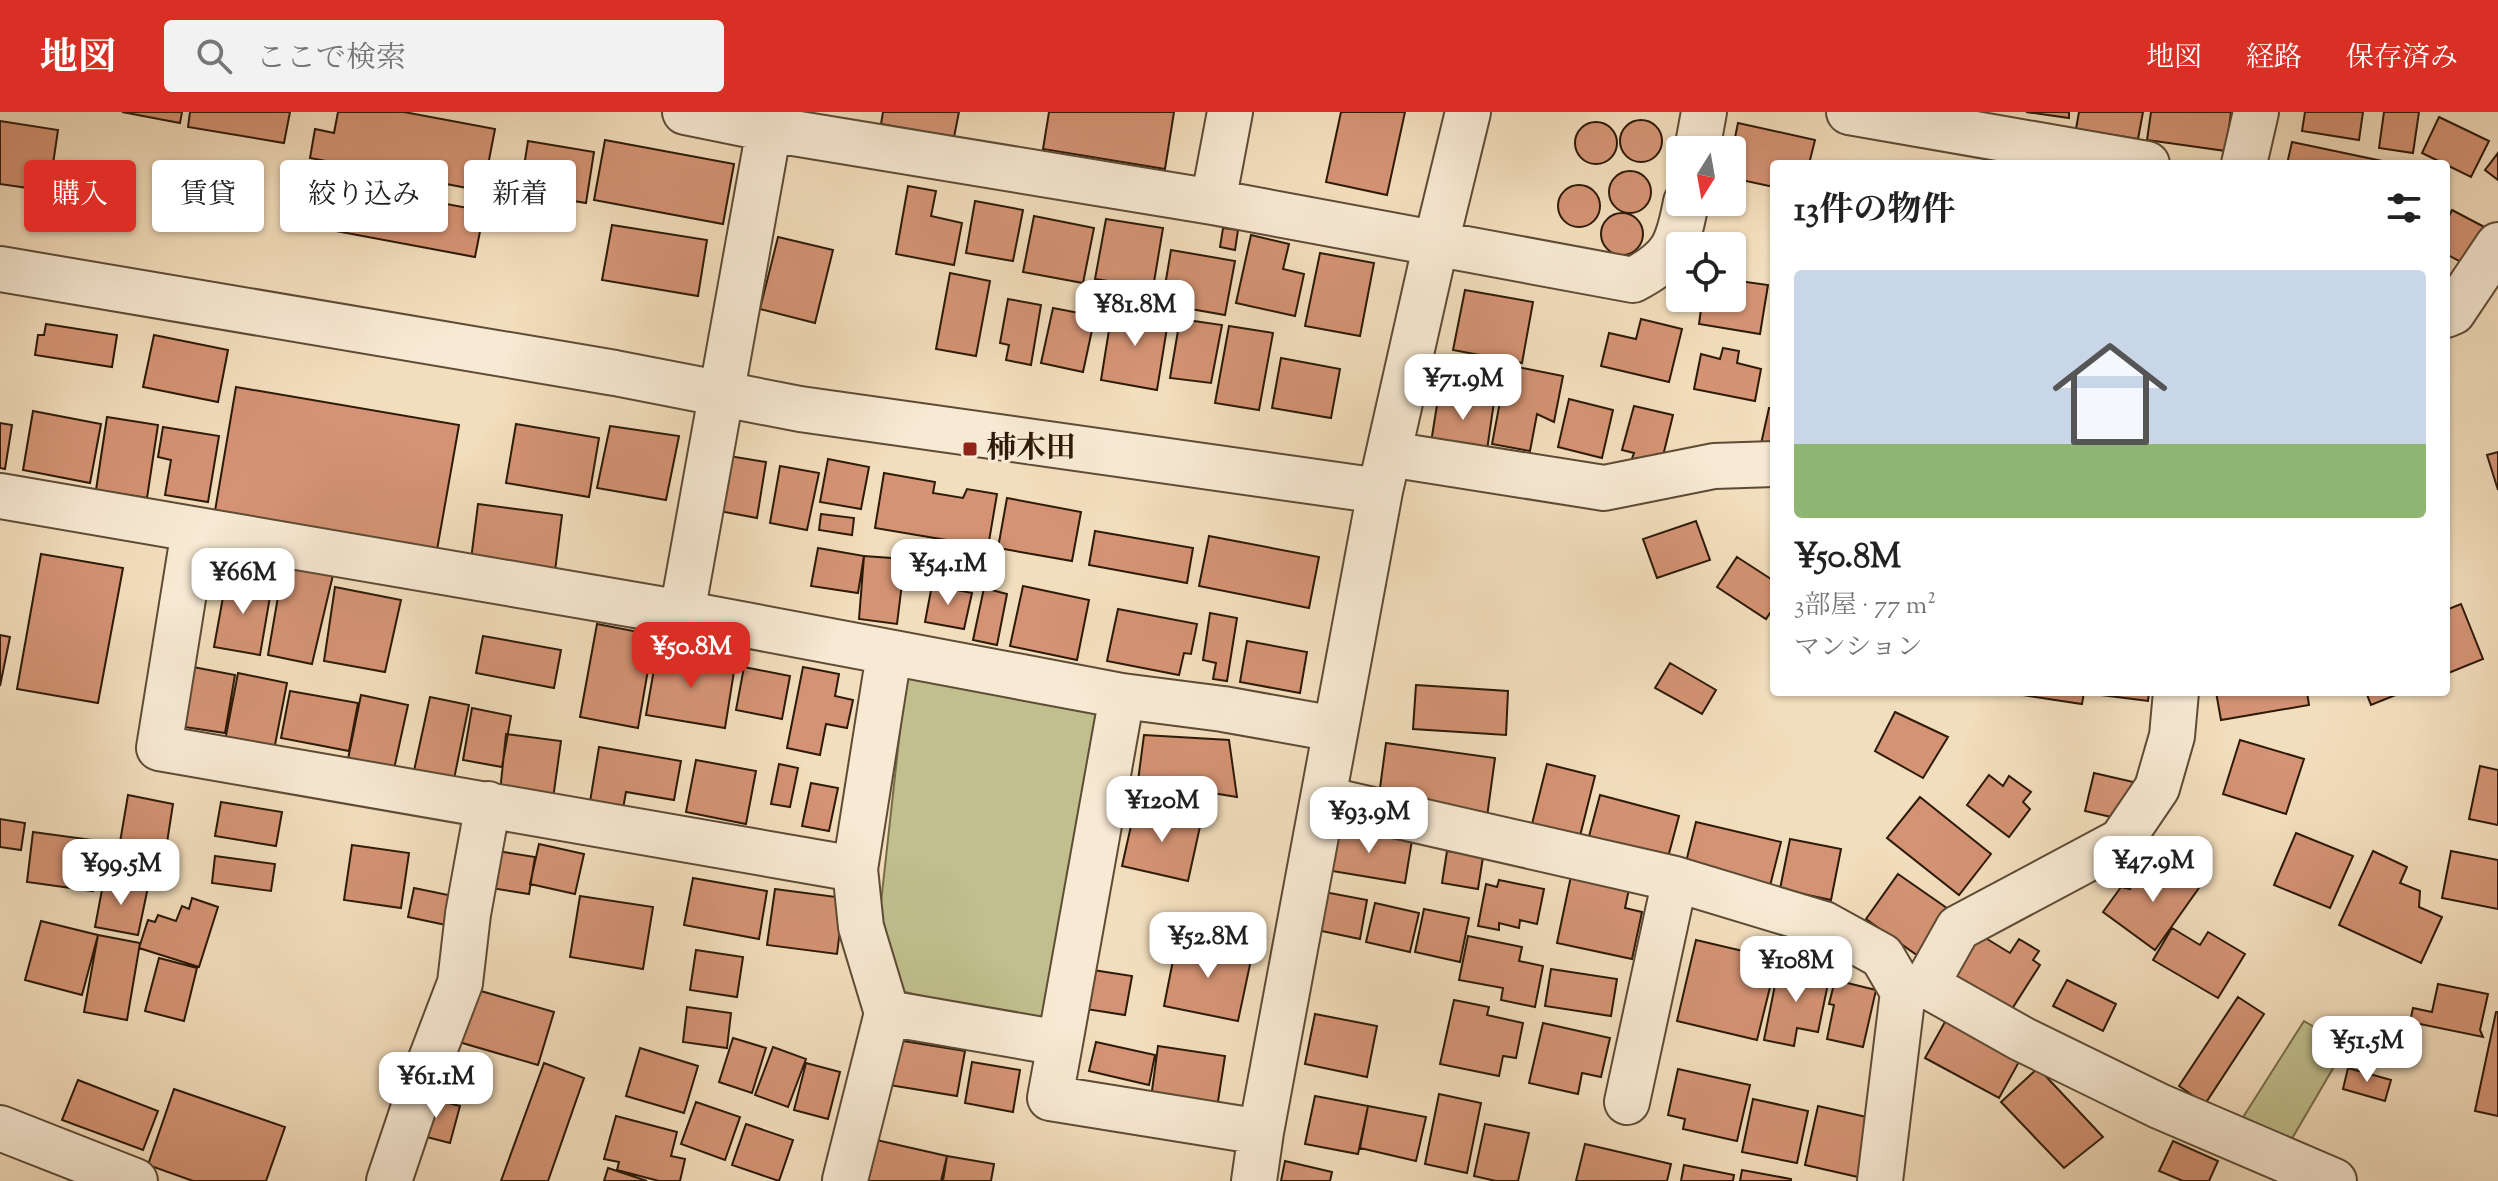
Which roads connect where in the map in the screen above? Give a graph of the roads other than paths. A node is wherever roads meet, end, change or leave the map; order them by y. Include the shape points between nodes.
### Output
1 (685, 112) edge
2 (1230, 112) edge
3 (1468, 112) edge
4 (1704, 112) edge
5 (1849, 112) edge
6 (2256, 112) edge
7 (769, 129) junction
8 (1700, 136) edge
9 (2124, 160) edge
10 (2245, 160) edge
11 (1213, 202) junction
12 (1683, 216) edge
13 (1436, 243) junction
14 (2498, 245) edge
15 (0, 269) edge
16 (2450, 313) edge
17 (721, 394) junction
18 (1770, 464) edge
19 (1385, 472) junction
20 (0, 496) edge
21 (194, 530) junction
22 (682, 613) junction
23 (889, 654) junction
24 (1122, 696) junction
25 (2176, 696) edge
26 (1335, 729) junction
27 (1324, 799) junction
28 (488, 804) junction
29 (855, 869) junction
30 (1675, 879) junction
31 (1914, 989) junction
32 (887, 1013) junction
33 (1060, 1043) junction
34 (1627, 1102) dead end
35 (0, 1128) edge
36 (1261, 1132) junction
37 (44, 1165) edge
38 (845, 1180) edge
39 (135, 1181) edge
40 (389, 1181) edge
41 (1254, 1181) edge
42 (1880, 1181) edge
43 (2334, 1181) edge

1 - 7 street
2 - 11 street
3 - 13 street
4 - 8 street
5 - 9 street
6 - 10 street
7 - 11 street
7 - 17 street
11 - 13 street
12 - 13 street via 1679,237 1660,265 1633,280
13 - 19 street
14 - 16 street
15 - 17 street
17 - 19 street via 800,409
17 - 22 street
18 - 19 street via 1714,466 1604,488
19 - 26 street
20 - 21 street
21 - 22 street
21 - 28 street via 159,748
22 - 23 street
23 - 24 street
23 - 29 street
24 - 26 street
24 - 33 street
25 - 31 street via 2172,736 2157,788 2121,841 1958,928
26 - 27 street
27 - 30 street
27 - 36 street
28 - 29 street
28 - 40 street via 460,983
29 - 32 street via 861,927
30 - 31 street via 1824,924 1882,956
30 - 34 street
31 - 42 street
31 - 43 street via 2159,1106
32 - 33 street
32 - 38 street
33 - 36 street via 1050,1098
35 - 37 street
36 - 41 street
37 - 39 street

